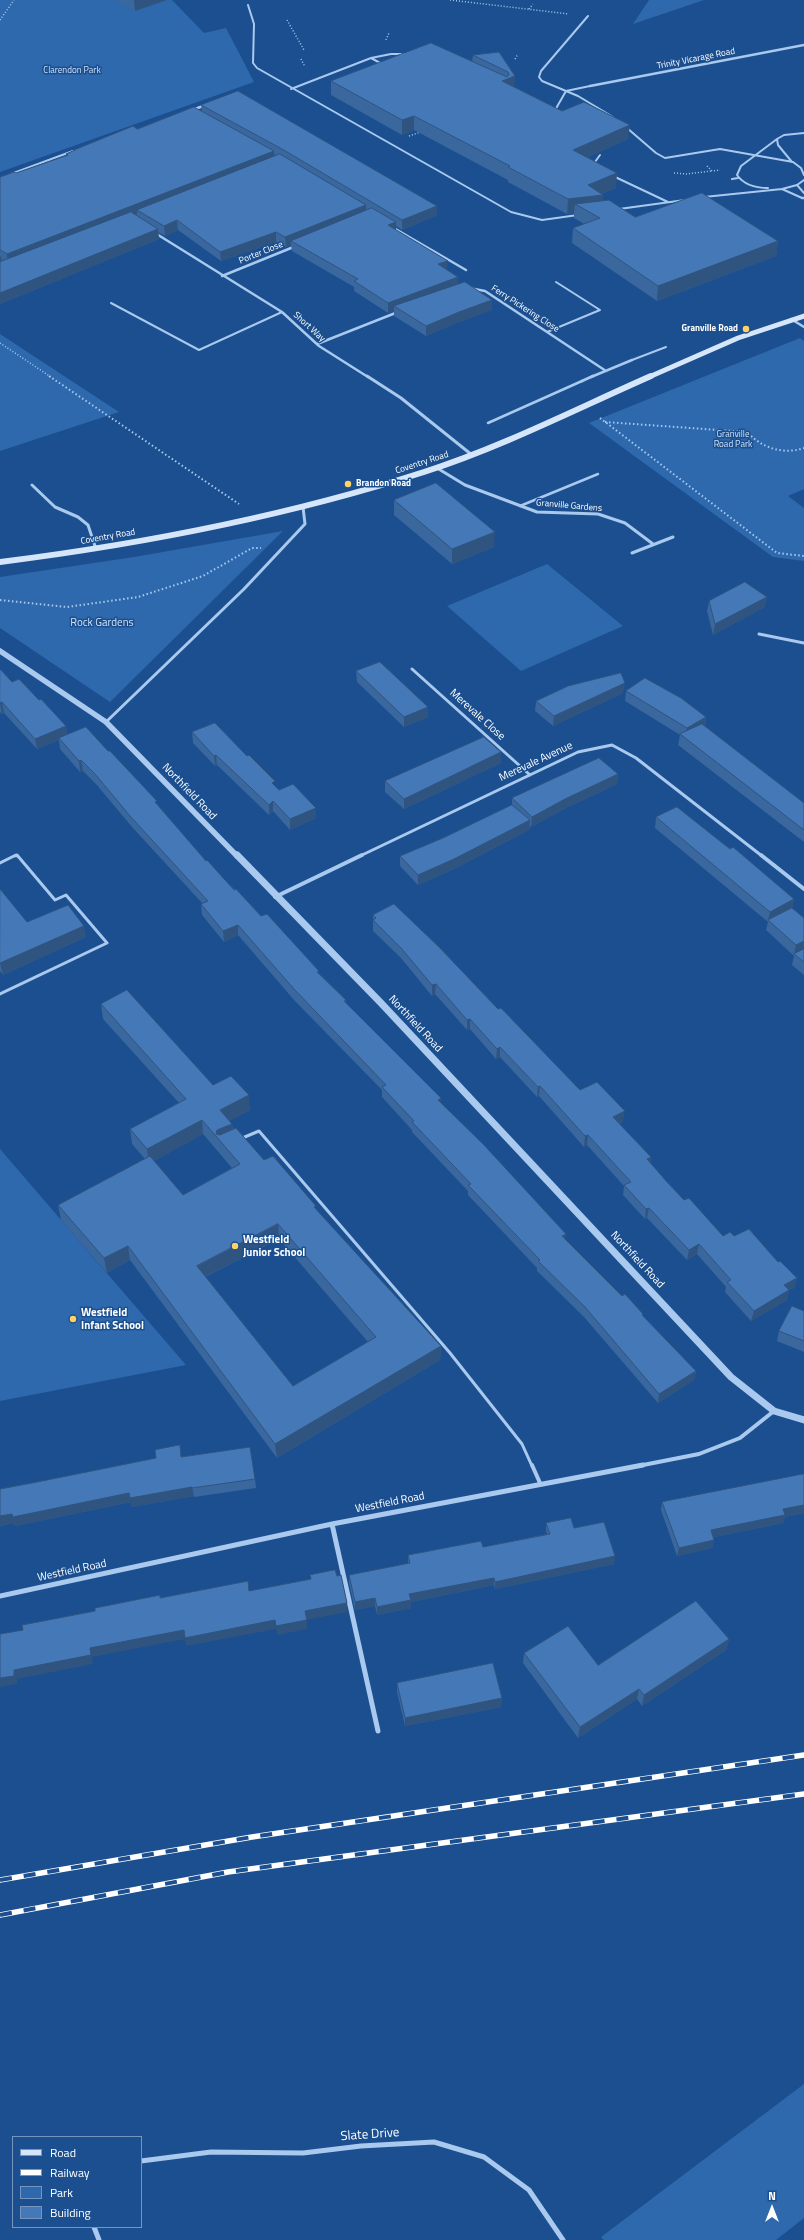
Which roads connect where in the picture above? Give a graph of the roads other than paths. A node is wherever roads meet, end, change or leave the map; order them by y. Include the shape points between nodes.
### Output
1 (248, 5) dead end
2 (588, 16) road end
3 (804, 45) edge
4 (406, 54) edge
5 (371, 58) junction
6 (386, 66) edge
7 (590, 86) joint
8 (292, 89) junction
9 (566, 91) junction
10 (209, 104) edge
11 (553, 114) edge
12 (197, 115) edge
13 (616, 119) edge
14 (622, 124) edge
15 (804, 134) edge
16 (777, 139) junction
17 (73, 151) edge
18 (600, 155) edge
19 (757, 155) junction
20 (793, 162) junction
21 (598, 166) edge
22 (607, 173) edge
23 (7, 175) edge
24 (804, 175) edge
25 (738, 178) junction
26 (732, 179) dead end
27 (804, 180) edge
28 (797, 185) junction
29 (782, 189) junction
30 (804, 193) edge
31 (699, 198) edge
32 (803, 198) edge
33 (691, 199) edge
34 (668, 202) junction
35 (616, 210) edge
36 (580, 214) edge
37 (386, 223) edge
38 (150, 230) edge
39 (302, 244) edge
40 (466, 270) dead end
41 (222, 276) junction
42 (556, 282) dead end
43 (462, 289) edge
44 (111, 303) dead end
45 (401, 311) edge
46 (282, 312) junction
47 (804, 316) edge
48 (791, 319) junction
49 (804, 327) edge
50 (547, 332) junction
51 (317, 344) junction
52 (666, 347) dead end
53 (632, 360) joint
54 (606, 370) junction
55 (582, 381) joint
56 (488, 423) dead end
57 (472, 455) junction
58 (437, 468) junction
59 (598, 474) dead end
60 (32, 484) dead end
61 (520, 506) junction
62 (303, 507) junction
63 (673, 537) dead end
64 (653, 544) junction
65 (96, 550) junction
66 (632, 552) dead end
67 (0, 562) edge
68 (759, 634) dead end
69 (804, 643) edge
70 (0, 651) edge
71 (412, 669) dead end
72 (106, 722) junction
73 (530, 775) junction
74 (0, 863) edge
75 (804, 889) edge
76 (275, 897) junction
77 (0, 994) edge
78 (233, 1142) edge
79 (774, 1411) junction
80 (804, 1420) edge
81 (540, 1483) junction
82 (332, 1524) junction
83 (0, 1596) edge
84 (378, 1731) dead end
85 (142, 2161) edge
86 (94, 2228) edge
87 (99, 2240) edge
88 (563, 2240) edge

1 - 8 lane via 254,24 253,63
2 - 9 lane via 541,71 539,77 542,81
3 - 7 street, Trinity Vicarage Road
4 - 5 lane
5 - 6 lane
5 - 8 lane
7 - 9 lane
8 - 36 lane via 511,212 542,220
9 - 11 lane
9 - 13 lane
10 - 12 street via 190,111
14 - 19 lane via 665,158 720,149
15 - 16 lane
16 - 19 lane
16 - 20 lane via 778,145
17 - 23 lane
18 - 21 lane via 595,162
19 - 20 lane
19 - 25 lane via 741,166
20 - 24 lane via 801,168
22 - 34 lane
25 - 26 lane
25 - 29 lane via 747,184 762,188
27 - 28 lane
28 - 29 lane
28 - 30 lane
29 - 31 lane
29 - 32 lane
33 - 34 lane
34 - 35 lane
37 - 40 street
38 - 41 street, Short Way
39 - 41 street, Porter Close
41 - 46 street, Short Way
42 - 50 lane via 600,310
43 - 50 street, Ferry Pickering Close via 474,288 485,291
44 - 46 lane via 199,350
45 - 51 street
46 - 51 street, Short Way
47 - 48 main road, Coventry Road
48 - 49 street
48 - 57 main road, Coventry Road via 738,338
50 - 54 street, Ferry Pickering Close
51 - 57 street, Short Way via 401,398
52 - 53 lane
53 - 54 street
54 - 55 street
55 - 56 lane
57 - 58 main road, Coventry Road
58 - 61 street, Granville Gardens via 465,485
58 - 62 main road, Coventry Road
59 - 61 lane
60 - 65 street via 55,507 78,517 88,525
61 - 64 street, Granville Gardens via 537,512 598,514 625,523
62 - 65 main road, Coventry Road
62 - 72 street via 305,524
63 - 64 street
64 - 66 street
65 - 67 main road, Coventry Road
68 - 69 street
70 - 72 street, Northfield Road
71 - 73 street, Merevale Close
72 - 76 street, Northfield Road
73 - 75 street, Merevale Avenue via 578,752 612,745 636,758
73 - 76 street, Merevale Avenue
74 - 77 lane via 18,855 55,900 66,895 107,943
76 - 79 street, Northfield Road via 381,1003 731,1377
78 - 81 lane via 260,1131 455,1359 522,1444
79 - 80 street, Northfield Road
79 - 81 street, Westfield Road via 740,1438 699,1454
81 - 82 street, Westfield Road
82 - 83 street, Westfield Road
82 - 84 street
85 - 88 street, Slate Drive via 211,2152 303,2153 361,2146 434,2142 484,2157 529,2190
86 - 87 street

